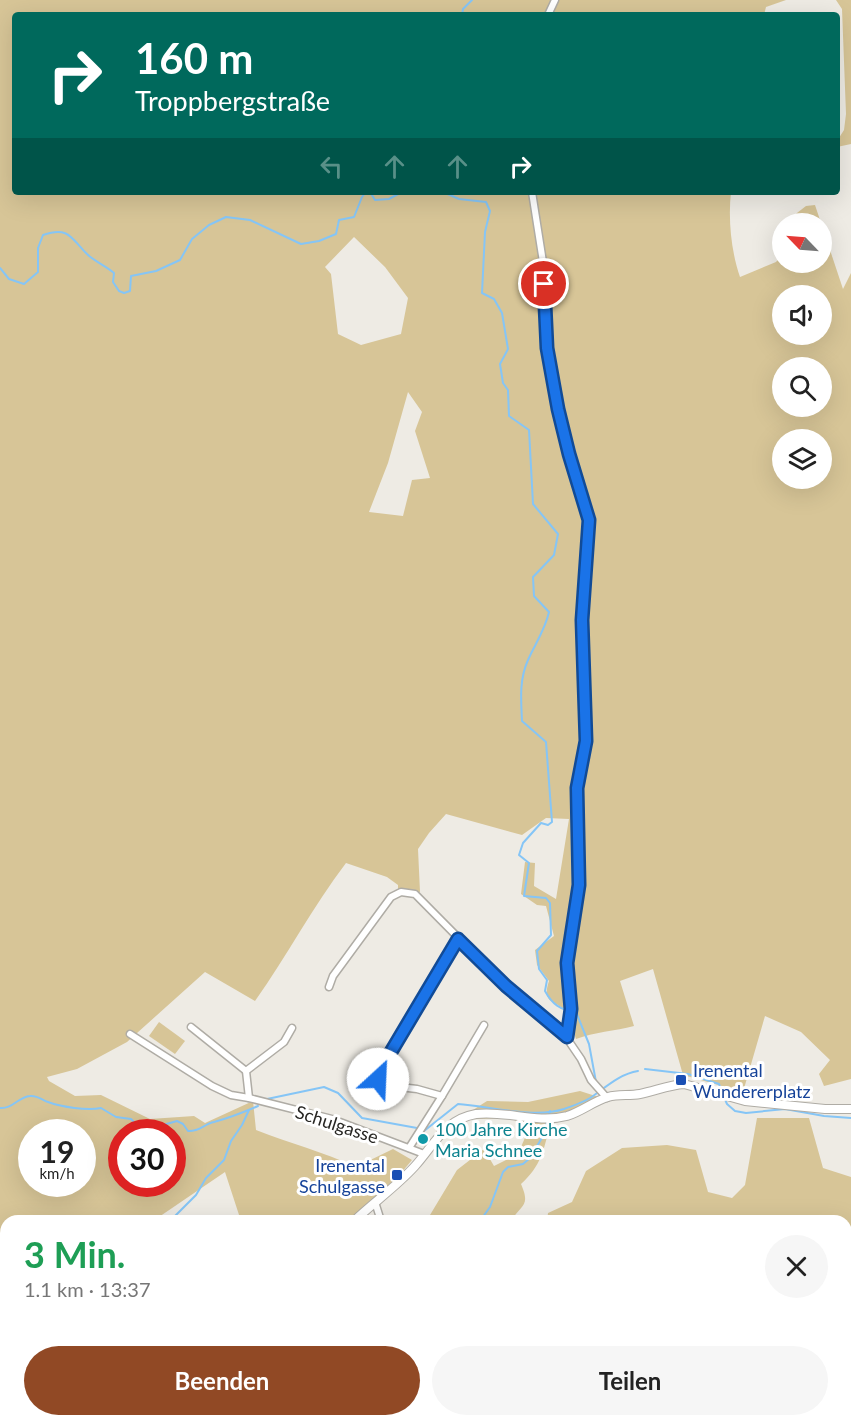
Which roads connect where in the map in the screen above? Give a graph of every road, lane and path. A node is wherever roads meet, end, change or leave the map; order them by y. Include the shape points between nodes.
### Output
1 (532, 195) edge
2 (458, 939) junction
3 (329, 987) dead end
4 (484, 1025) dead end
5 (191, 1028) dead end
6 (292, 1028) dead end
7 (130, 1034) dead end
8 (567, 1037) junction
9 (246, 1071) junction
10 (442, 1096) junction
11 (604, 1096) junction
12 (249, 1098) junction
13 (851, 1109) edge
14 (409, 1148) junction
15 (424, 1154) junction
16 (375, 1202) junction
17 (361, 1215) edge
18 (379, 1215) edge

1 - 8 street via 543,262 547,348 569,454 589,520 582,620 586,741 577,788 579,885 567,963 571,1012
2 - 3 street via 415,894 401,892 391,897
2 - 8 street
2 - 10 street via 378,1079 382,1085
4 - 10 street
5 - 9 street
6 - 9 street via 284,1042
7 - 12 street, Schulgasse via 212,1086
8 - 11 street
9 - 12 street
10 - 14 street
11 - 13 street via 636,1095 684,1084 746,1101
11 - 15 street via 568,1116 473,1115 454,1122
12 - 14 street, Schulgasse via 332,1119
14 - 15 street, Schulgasse
15 - 16 street
16 - 17 street
16 - 18 street

